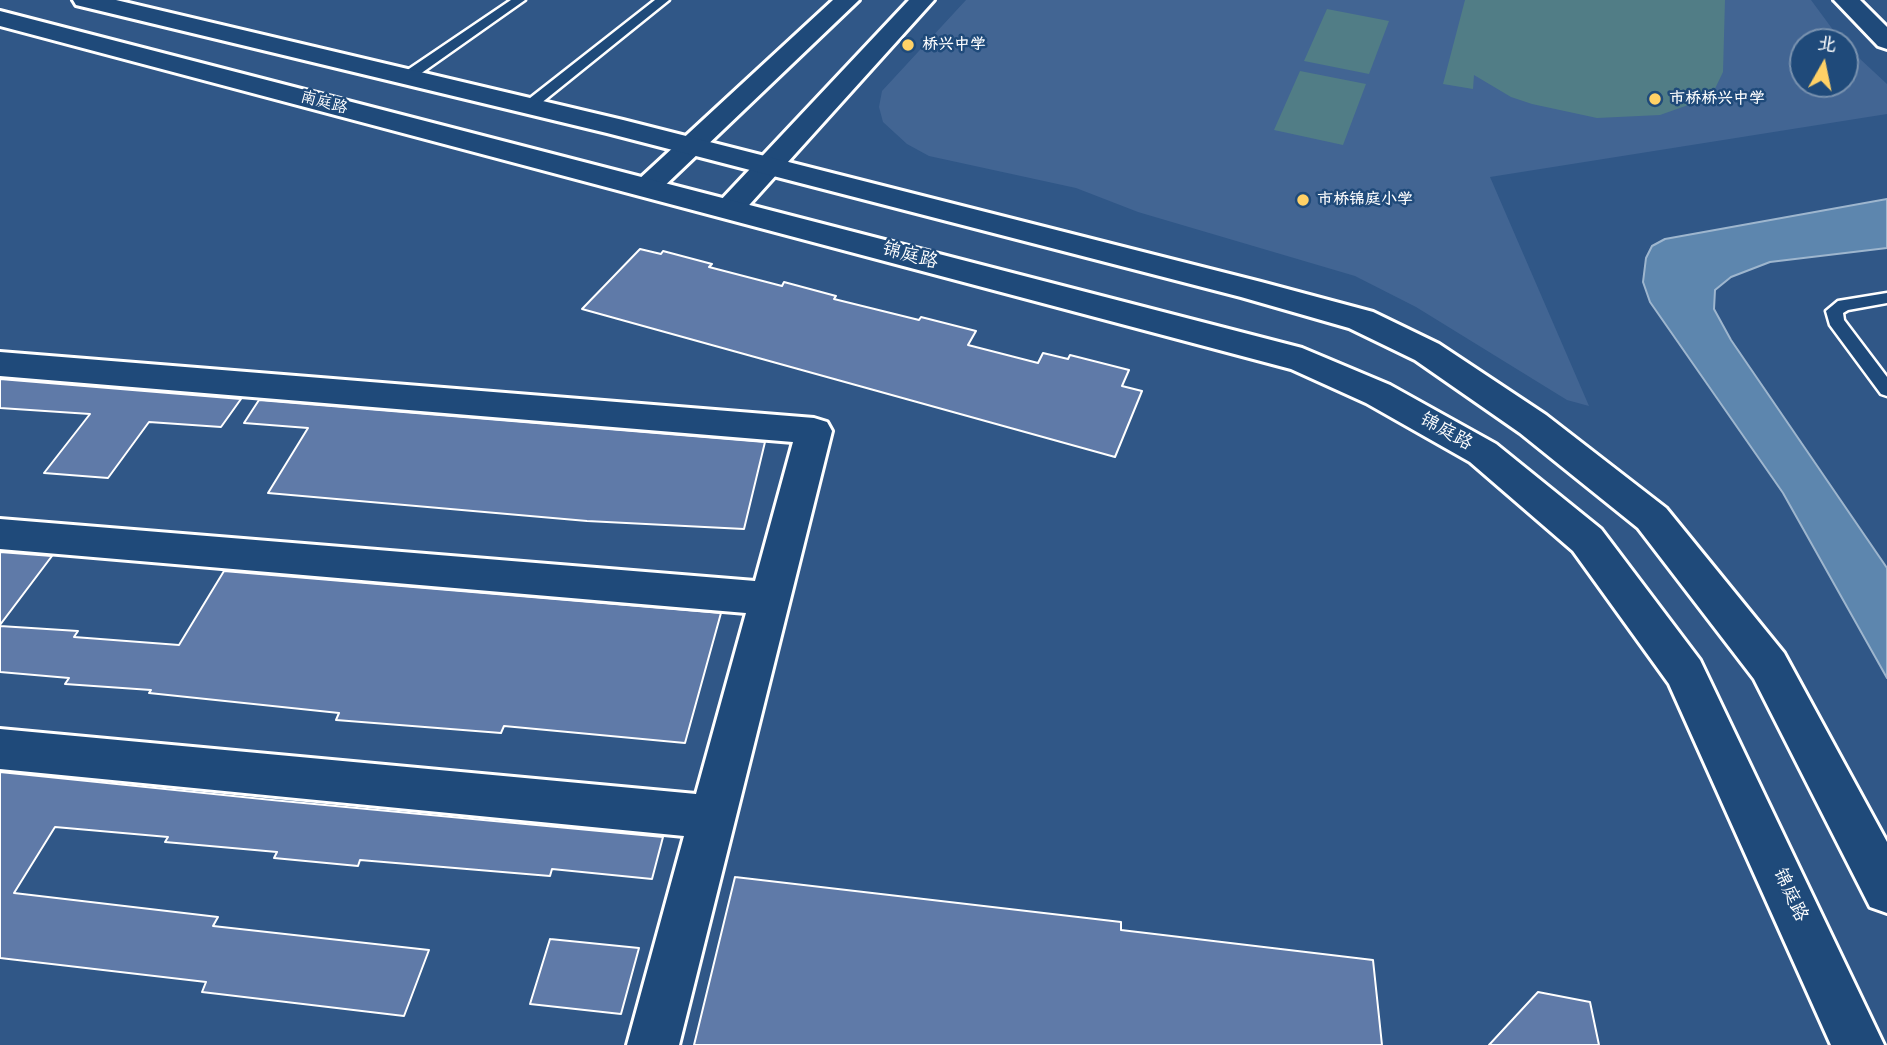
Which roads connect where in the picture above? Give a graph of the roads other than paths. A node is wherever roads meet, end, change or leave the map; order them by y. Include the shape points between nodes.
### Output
1 (85, 0) edge
2 (519, 0) edge
3 (663, 0) edge
4 (847, 0) edge
5 (922, 0) edge
6 (1846, 0) edge
7 (0, 18) edge
8 (1887, 41) edge
9 (408, 76) junction
10 (481, 93) junction
11 (530, 105) junction
12 (432, 131) junction
13 (692, 145) junction
14 (769, 165) junction
15 (647, 187) junction
16 (730, 208) junction
17 (1887, 298) edge
18 (0, 364) edge
19 (1887, 390) edge
20 (0, 534) edge
21 (770, 599) junction
22 (0, 749) edge
23 (713, 817) junction
24 (1887, 890) edge
25 (653, 1045) edge
26 (1858, 1045) edge

1 - 9 street
2 - 9 lane
3 - 11 lane
4 - 13 street
5 - 14 street
6 - 8 street
7 - 12 street, 南庭路
9 - 10 street
10 - 11 street
10 - 12 street
11 - 13 street
12 - 15 street, 南庭路
13 - 14 street
13 - 15 street
14 - 16 street
14 - 24 street via 1361,320 1427,352 1533,425 1652,518 1769,666
15 - 16 street, 锦庭路
16 - 26 street, 锦庭路 via 1302,360 1378,394 1483,453 1587,540 1685,673
17 - 19 lane via 1834,311 1836,321
18 - 21 street via 814,431
20 - 21 street
21 - 23 street
22 - 23 street
23 - 25 street

